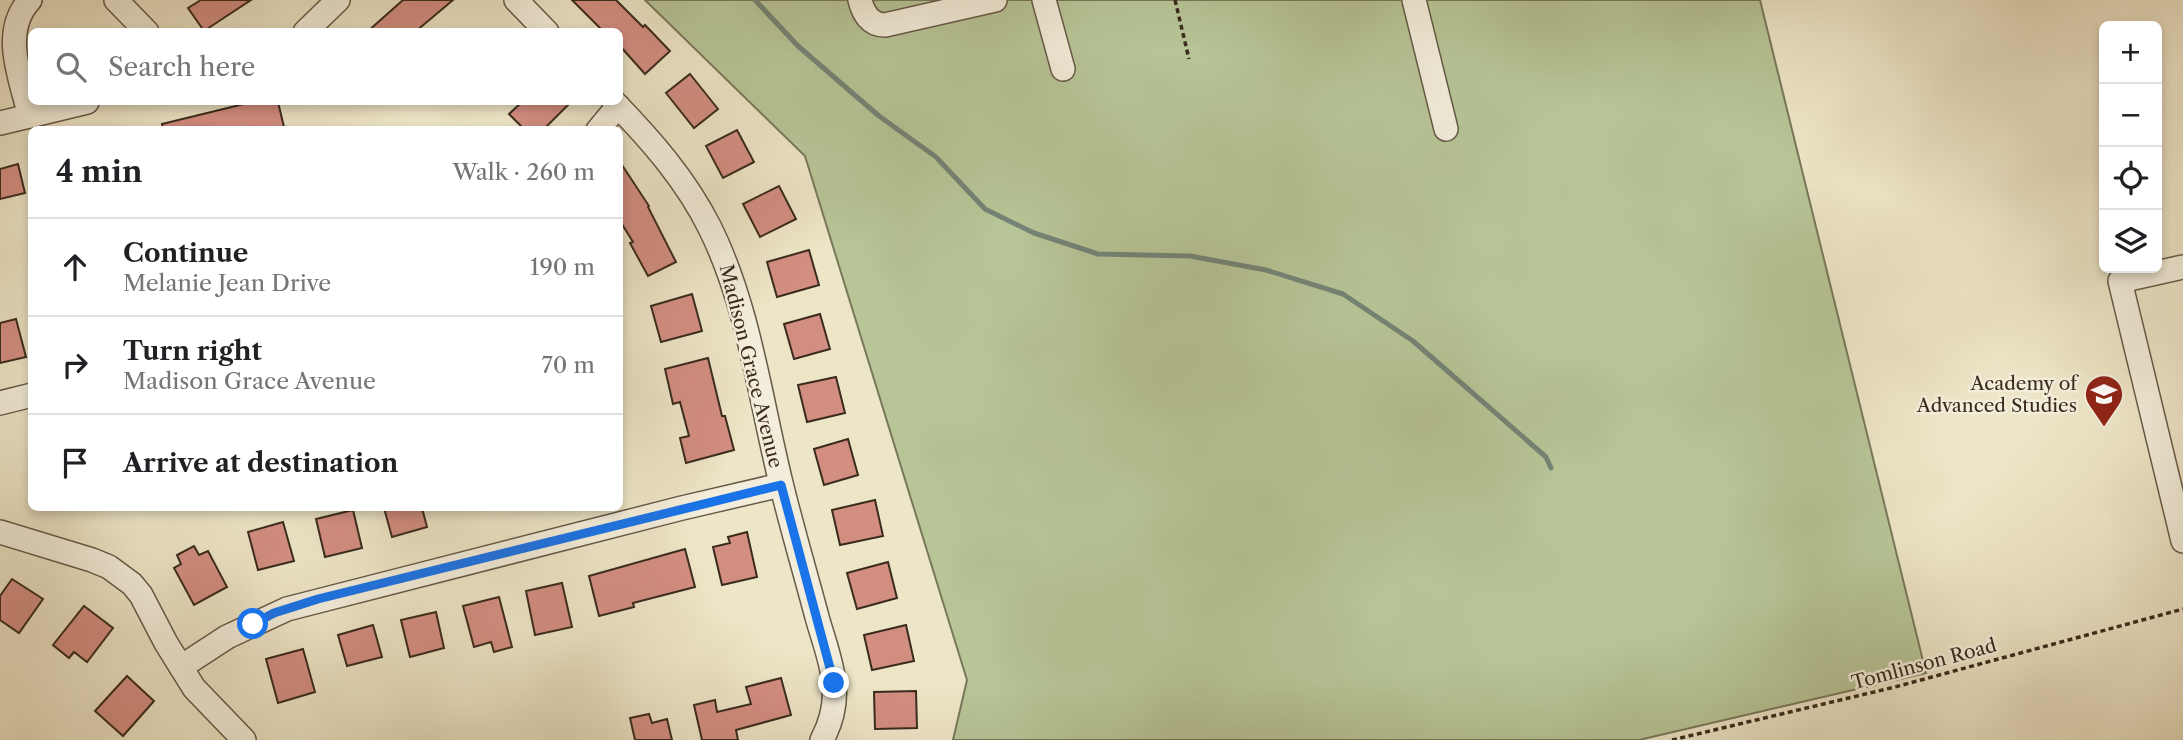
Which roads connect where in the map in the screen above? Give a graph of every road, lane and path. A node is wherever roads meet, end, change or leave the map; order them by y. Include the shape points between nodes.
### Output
1 (30, 0) edge
2 (117, 0) edge
3 (338, 0) edge
4 (516, 0) edge
5 (860, 0) edge
6 (995, 0) edge
7 (1044, 0) edge
8 (1175, 0) edge
9 (1414, 0) edge
10 (143, 28) edge
11 (309, 28) edge
12 (543, 28) edge
13 (1189, 59) dead end
14 (1063, 69) dead end
15 (75, 105) edge
16 (615, 105) edge
17 (617, 105) edge
18 (30, 116) junction
19 (0, 123) edge
20 (601, 126) edge
21 (1446, 129) dead end
22 (2183, 267) edge
23 (28, 397) edge
24 (0, 403) edge
25 (781, 485) junction
26 (0, 532) edge
27 (2183, 541) edge
28 (2183, 609) edge
29 (181, 667) junction
30 (244, 740) edge
31 (822, 740) edge
32 (1672, 740) edge

1 - 18 street via 17,20 14,44
2 - 10 street
3 - 11 street
4 - 12 street
5 - 6 street via 867,16 879,25
7 - 14 street
8 - 13 path
9 - 21 street
15 - 18 street
16 - 20 street
17 - 25 street, Madison Grace Avenue via 678,175 720,250 741,313
18 - 19 street
22 - 27 street via 2120,281
23 - 24 street
25 - 29 street via 287,609 227,637
25 - 31 street, Madison Grace Avenue via 834,683 832,715
26 - 29 street via 92,560 121,575 141,595
28 - 32 path, Tomlinson Road via 1895,687
29 - 30 street via 194,688

